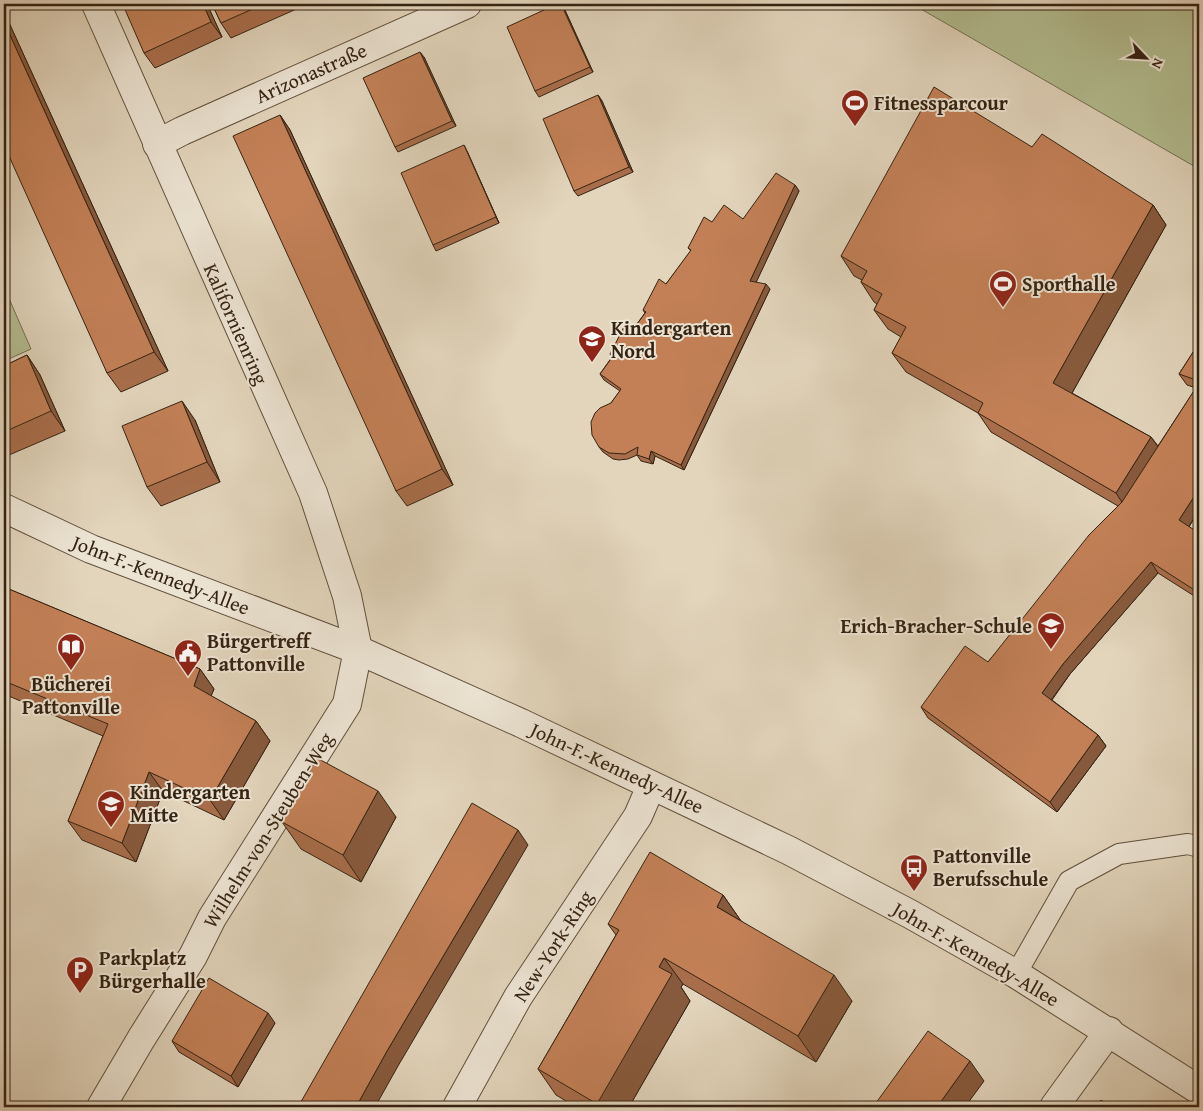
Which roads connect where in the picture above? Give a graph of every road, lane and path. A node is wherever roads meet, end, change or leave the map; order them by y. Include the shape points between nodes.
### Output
1 (96, 4) edge
2 (467, 4) edge
3 (157, 144) junction
4 (4, 508) edge
5 (358, 650) junction
6 (651, 786) junction
7 (1199, 848) edge
8 (1016, 974) junction
9 (1109, 1031) junction
10 (1199, 1090) edge
11 (101, 1107) edge
12 (457, 1107) edge
13 (1054, 1107) edge

1 - 3 street, Kalifornienring
2 - 3 street, Arizonastraße
3 - 5 street, Kalifornienring via 313,493 347,596
4 - 5 street, John-F.-Kennedy-Allee via 91,549
5 - 6 street, John-F.-Kennedy-Allee via 522,723
5 - 11 street, Wilhelm-von-Steuben-Weg via 347,704 212,918 193,956
6 - 8 street, John-F.-Kennedy-Allee via 788,850
6 - 12 street, New-York-Ring via 638,816 518,997
7 - 8 lane via 1188,844 1119,854 1069,881
8 - 9 street, John-F.-Kennedy-Allee
9 - 10 street, John-F.-Kennedy-Allee
9 - 13 street

